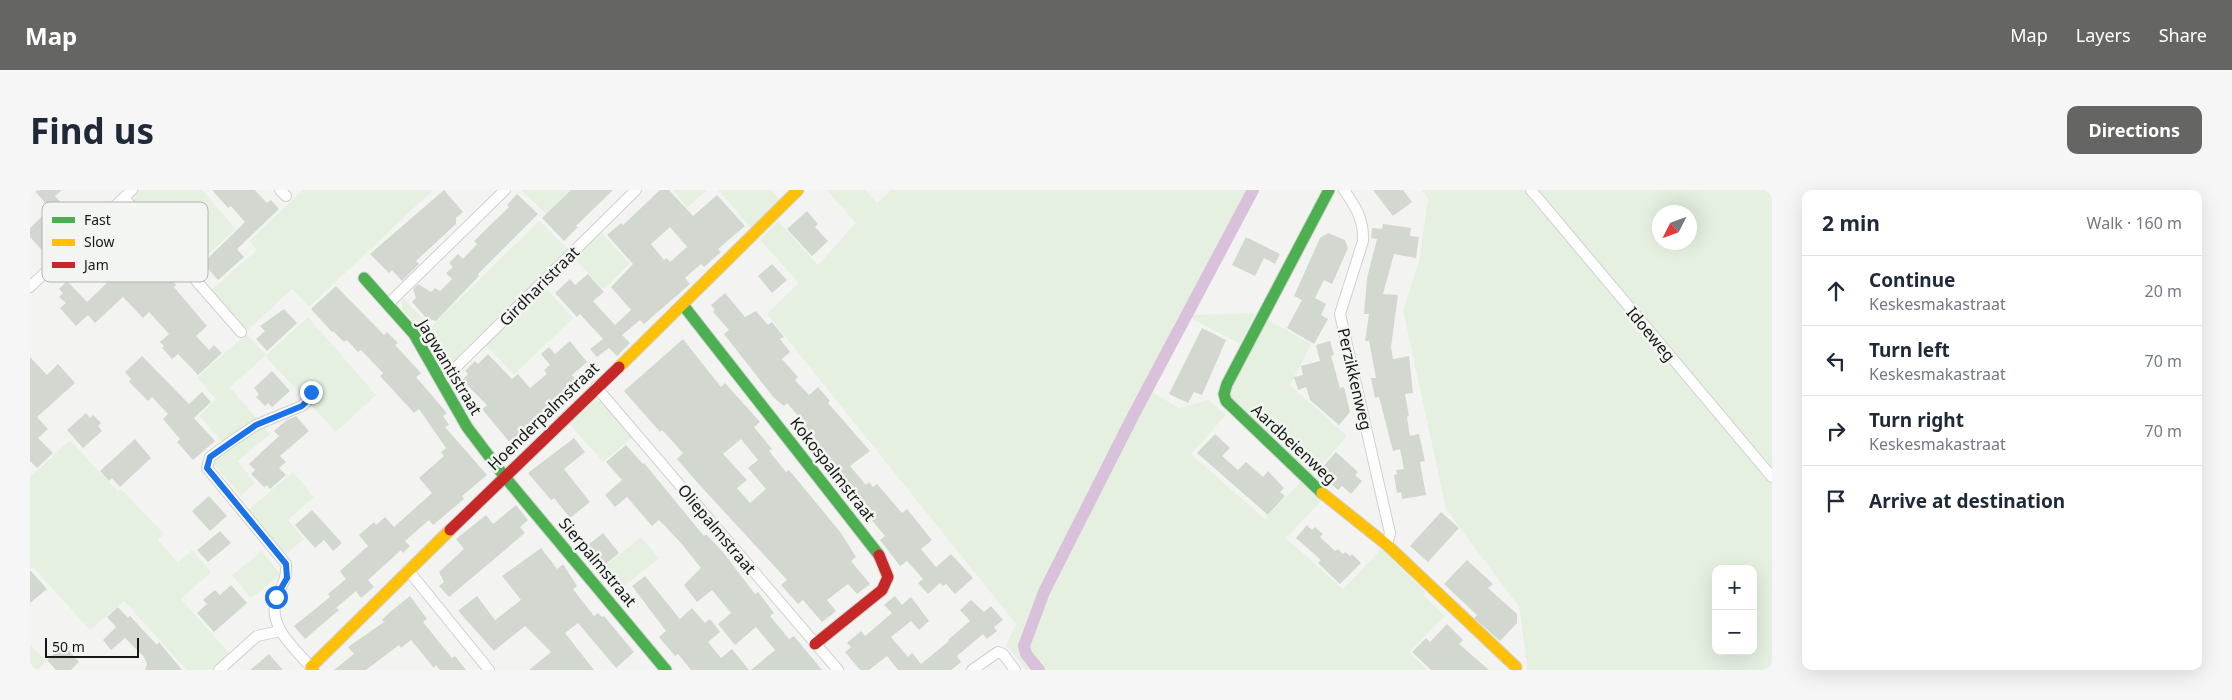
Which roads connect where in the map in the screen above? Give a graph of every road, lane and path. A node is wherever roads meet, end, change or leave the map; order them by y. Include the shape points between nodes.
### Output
1 (132, 190) edge
2 (505, 190) edge
3 (636, 190) edge
4 (798, 190) edge
5 (1329, 190) edge
6 (1344, 190) edge
7 (1531, 190) edge
8 (124, 198) junction
9 (120, 202) edge
10 (127, 202) edge
11 (42, 276) edge
12 (364, 278) dead end
13 (197, 282) edge
14 (30, 287) edge
15 (388, 304) junction
16 (684, 305) junction
17 (241, 332) dead end
18 (442, 381) junction
19 (596, 387) junction
20 (311, 392) dead end
21 (504, 476) junction
22 (1772, 477) edge
23 (1387, 545) junction
24 (408, 570) junction
25 (280, 631) junction
26 (814, 644) junction
27 (1516, 667) dead end
28 (312, 668) edge
29 (219, 670) edge
30 (489, 670) edge
31 (666, 670) edge
32 (838, 670) edge
33 (972, 670) edge
34 (1015, 670) edge

1 - 8 street
2 - 15 street
3 - 18 street, Girdharistraat
4 - 16 street, Hoenderpalmstraat
5 - 23 street, Aardbeienweg via 1224,394 1234,410 1325,496
6 - 23 street, Perzikkenweg via 1359,211 1364,229 1340,314 1390,533
7 - 22 street, Idoeweg
8 - 9 street
8 - 10 street
11 - 14 street
12 - 15 street, Jagwantistraat
13 - 17 street
15 - 18 street, Jagwantistraat via 414,334
16 - 19 street, Hoenderpalmstraat
16 - 26 street, Kokospalmstraat via 882,558 888,577 882,590
18 - 21 street, Jagwantistraat via 467,427
19 - 21 street, Hoenderpalmstraat
19 - 26 street, Oliepalmstraat
20 - 25 street via 302,406 256,425 210,457 207,464 286,564 287,578 276,597 274,613
21 - 24 street, Hoenderpalmstraat
21 - 31 street, Sierpalmstraat
23 - 27 street, Aardbeienweg
24 - 28 street, Hoenderpalmstraat
24 - 30 street
25 - 28 street
25 - 29 street via 257,636
26 - 32 street, Oliepalmstraat
33 - 34 street via 993,654 1003,654

